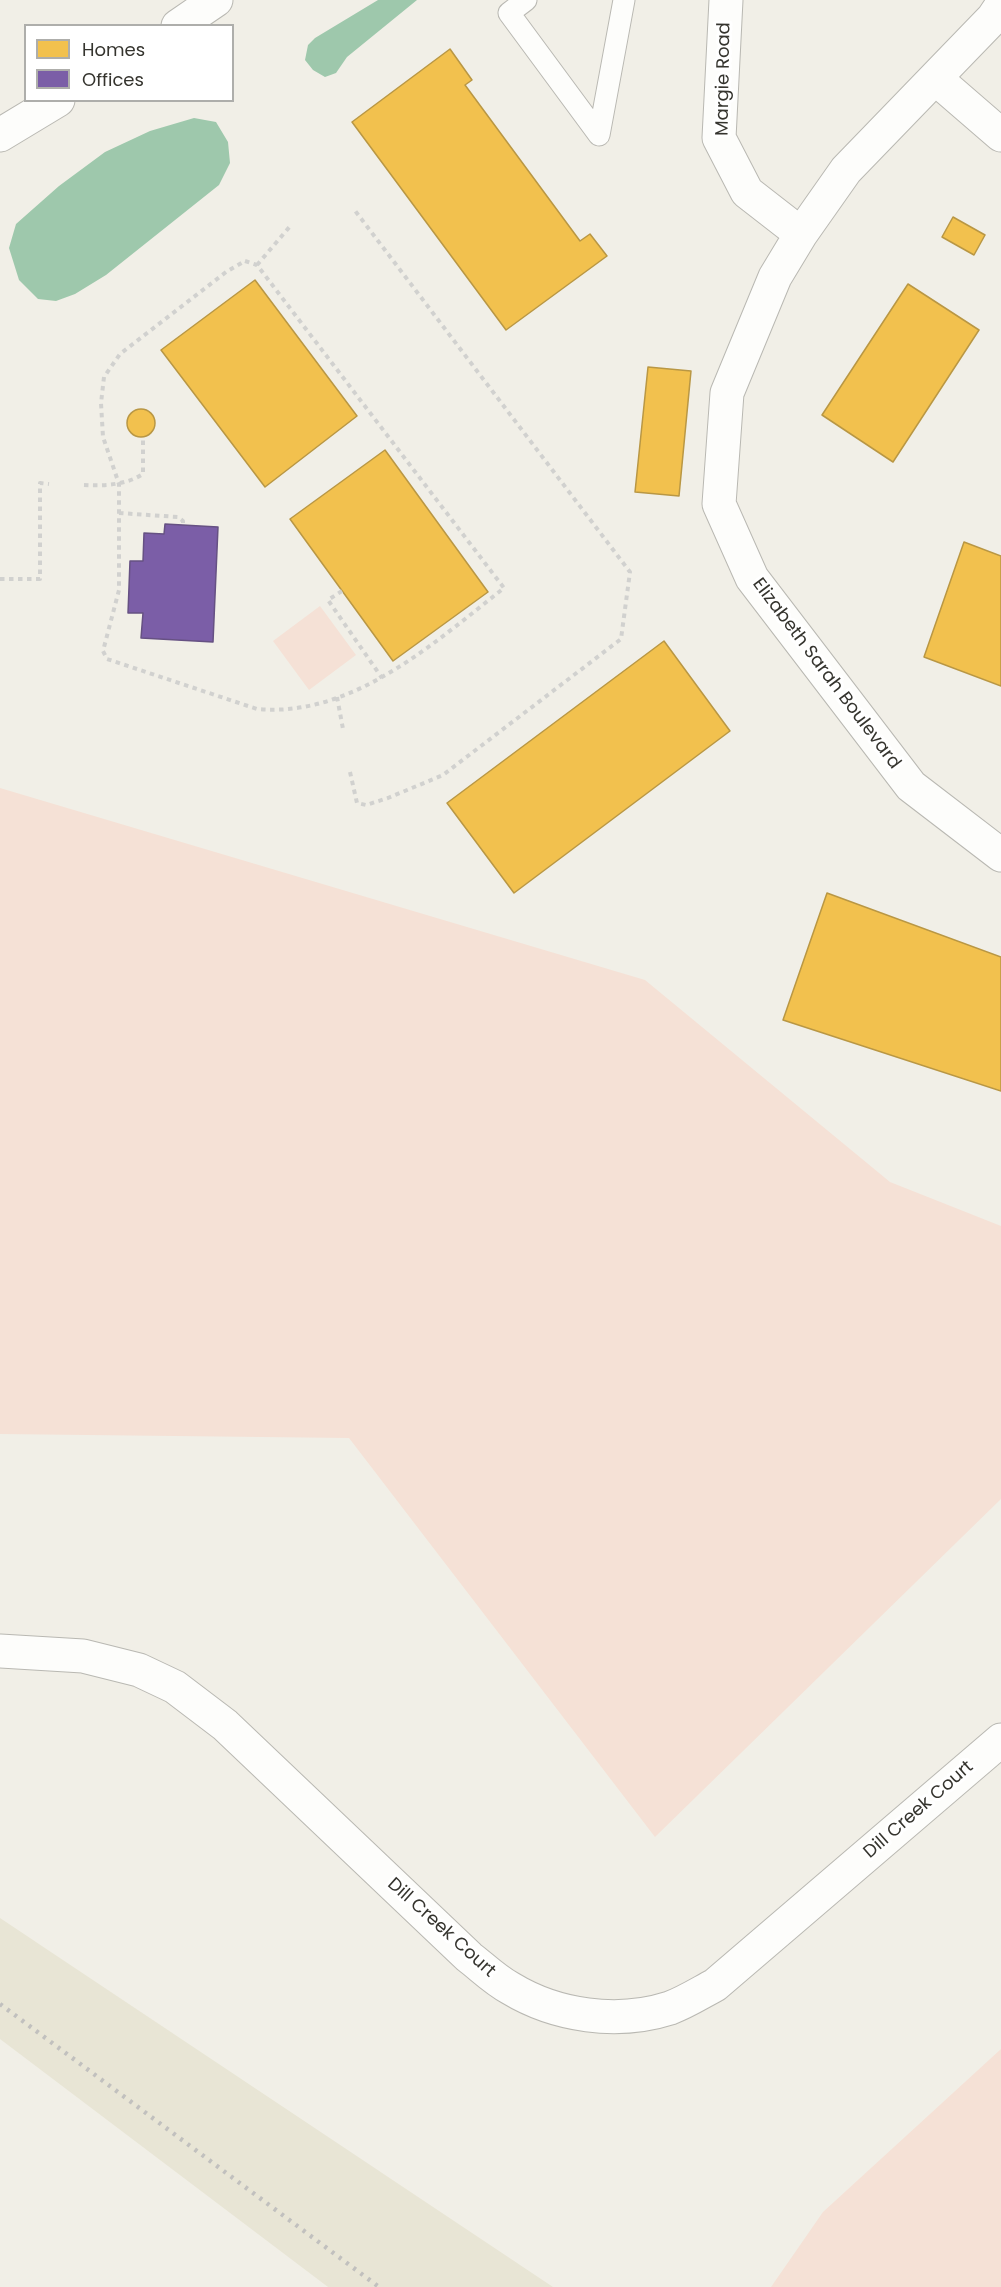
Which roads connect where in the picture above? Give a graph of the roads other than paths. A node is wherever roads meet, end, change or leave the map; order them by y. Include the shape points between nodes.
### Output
1 (216, 0) edge
2 (526, 0) edge
3 (624, 0) edge
4 (726, 0) edge
5 (1001, 6) edge
6 (181, 24) edge
7 (935, 78) junction
8 (55, 102) edge
9 (0, 135) edge
10 (1001, 135) edge
11 (801, 234) junction
12 (1001, 855) edge
13 (0, 1651) edge
14 (1001, 1740) edge

1 - 6 street
2 - 3 lane via 509,13 599,135
4 - 11 street, Margie Road via 718,138 747,192
5 - 7 street, Elizabeth Sarah Boulevard
7 - 10 street
7 - 11 street, Elizabeth Sarah Boulevard via 846,170
8 - 9 street
11 - 12 street, Elizabeth Sarah Boulevard via 775,277 727,393 719,504 752,578 911,786
13 - 14 street, Dill Creek Court via 83,1656 139,1670 175,1688 225,1725 469,1957 510,1988 551,2007 596,2016 645,2014 669,2008 715,1985

